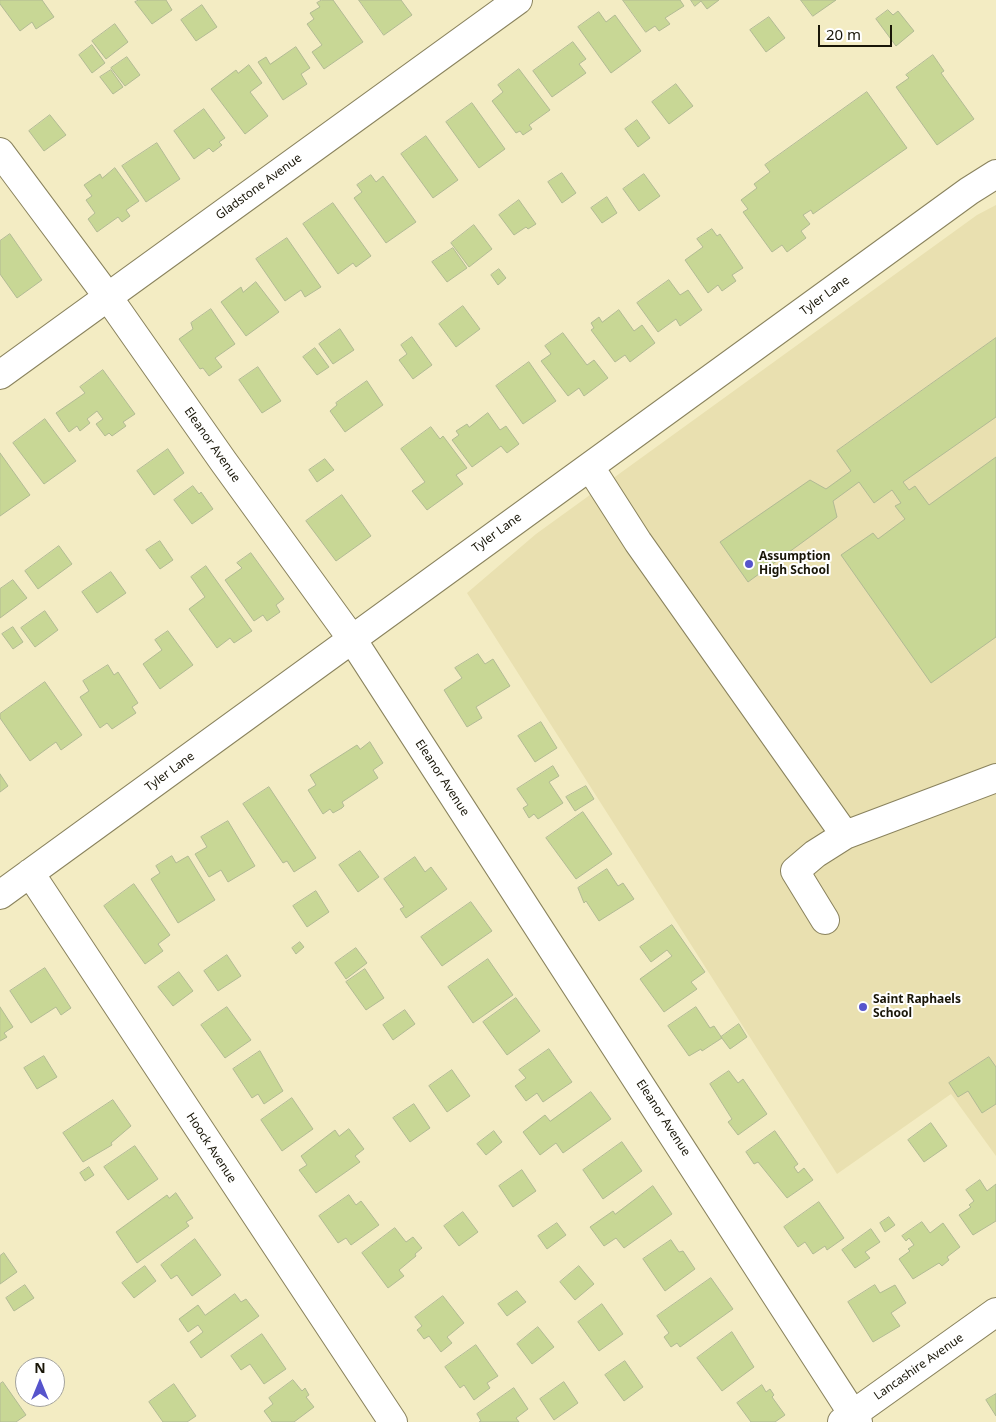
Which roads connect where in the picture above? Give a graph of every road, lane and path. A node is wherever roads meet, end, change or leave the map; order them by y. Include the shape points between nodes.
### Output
1 (518, 0) edge
2 (0, 152) edge
3 (996, 174) edge
4 (108, 297) junction
5 (0, 375) edge
6 (590, 467) junction
7 (352, 639) junction
8 (996, 778) edge
9 (845, 836) junction
10 (30, 873) junction
11 (0, 895) edge
12 (825, 920) dead end
13 (996, 1312) edge
14 (851, 1419) edge
15 (393, 1422) edge

1 - 4 street, Gladstone Avenue
2 - 4 street, Eleanor Avenue
3 - 6 street, Tyler Lane
4 - 5 street, Gladstone Avenue
4 - 7 street, Eleanor Avenue
6 - 7 street, Tyler Lane
6 - 9 street via 638,542
7 - 10 street, Tyler Lane
7 - 14 street, Eleanor Avenue
8 - 9 street
9 - 12 street via 795,871
10 - 11 street, Tyler Lane
10 - 15 street, Hoock Avenue
13 - 14 street, Lancashire Avenue

